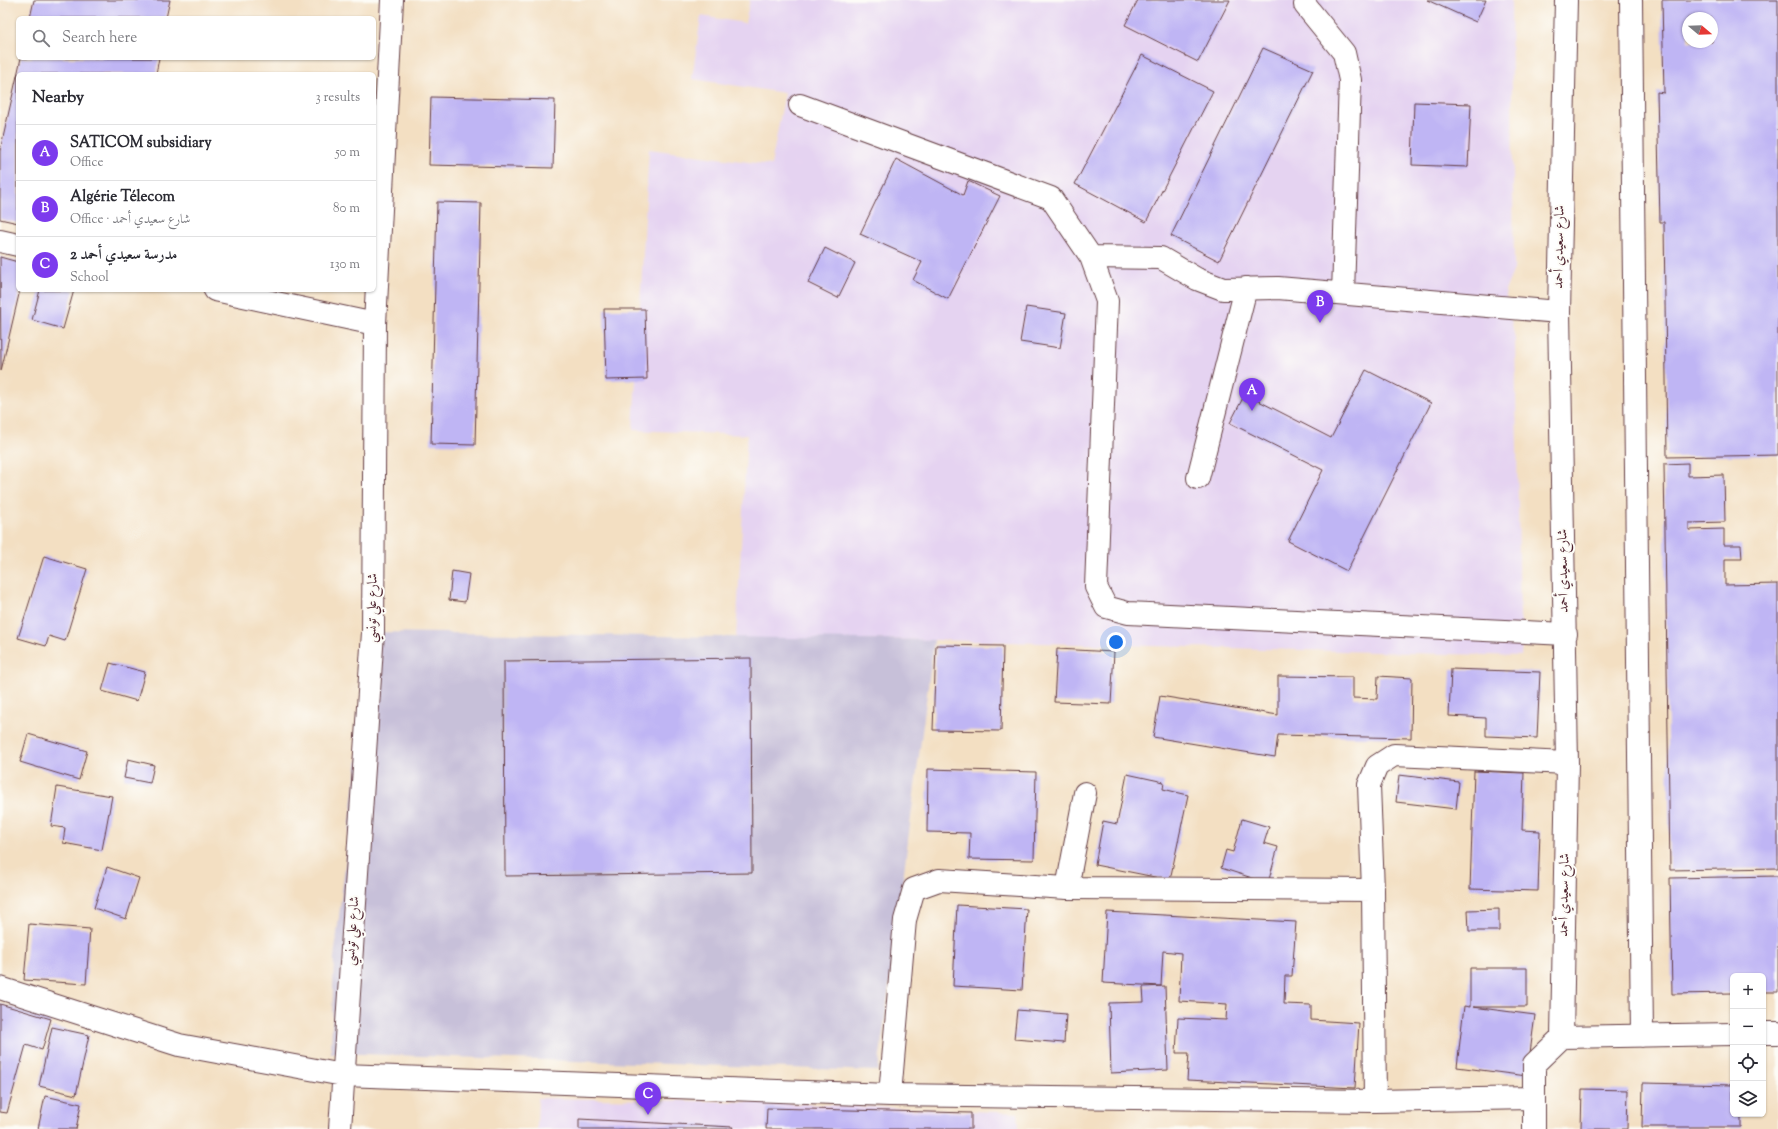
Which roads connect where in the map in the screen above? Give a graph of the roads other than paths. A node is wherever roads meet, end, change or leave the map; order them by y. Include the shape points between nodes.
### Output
1 (392, 0) edge
2 (1566, 0) edge
3 (1631, 0) edge
4 (1305, 4) dead end
5 (800, 105) dead end
6 (0, 241) edge
7 (16, 245) edge
8 (1091, 257) junction
9 (1246, 288) junction
10 (224, 292) edge
11 (1342, 293) junction
12 (1559, 312) junction
13 (375, 324) junction
14 (1198, 478) dead end
15 (1566, 634) junction
16 (1567, 763) junction
17 (1085, 793) dead end
18 (1067, 888) junction
19 (1373, 890) junction
20 (0, 988) edge
21 (1766, 1033) edge
22 (1778, 1033) edge
23 (1730, 1034) edge
24 (1642, 1036) junction
25 (1562, 1037) junction
26 (343, 1075) junction
27 (890, 1095) junction
28 (1534, 1098) junction
29 (1375, 1101) junction
30 (340, 1129) edge
31 (1534, 1129) edge

1 - 13 street, شارع علي تونسي
2 - 12 street, شارع سعيدي أحمد
3 - 24 street
4 - 11 street via 1344,53 1350,80
5 - 8 street via 1051,198
6 - 7 street
8 - 9 street via 1161,258 1197,279 1223,289
8 - 15 street via 1107,301 1096,586 1106,607 1128,613
9 - 11 street
9 - 14 street
10 - 13 street
11 - 12 street
12 - 15 street, شارع سعيدي أحمد
13 - 26 street, شارع علي تونسي via 374,632
15 - 16 street, شارع سعيدي أحمد
16 - 19 street via 1394,755 1377,766 1369,785
16 - 25 street, شارع سعيدي أحمد
17 - 18 street
18 - 19 street
18 - 27 street via 938,880 914,889 905,920
19 - 29 street
20 - 26 street via 179,1045
21 - 22 street
23 - 24 street
24 - 25 street
25 - 28 street via 1534,1064
26 - 27 street
26 - 30 street, شارع علي تونسي
27 - 29 street
28 - 29 street
28 - 31 street

